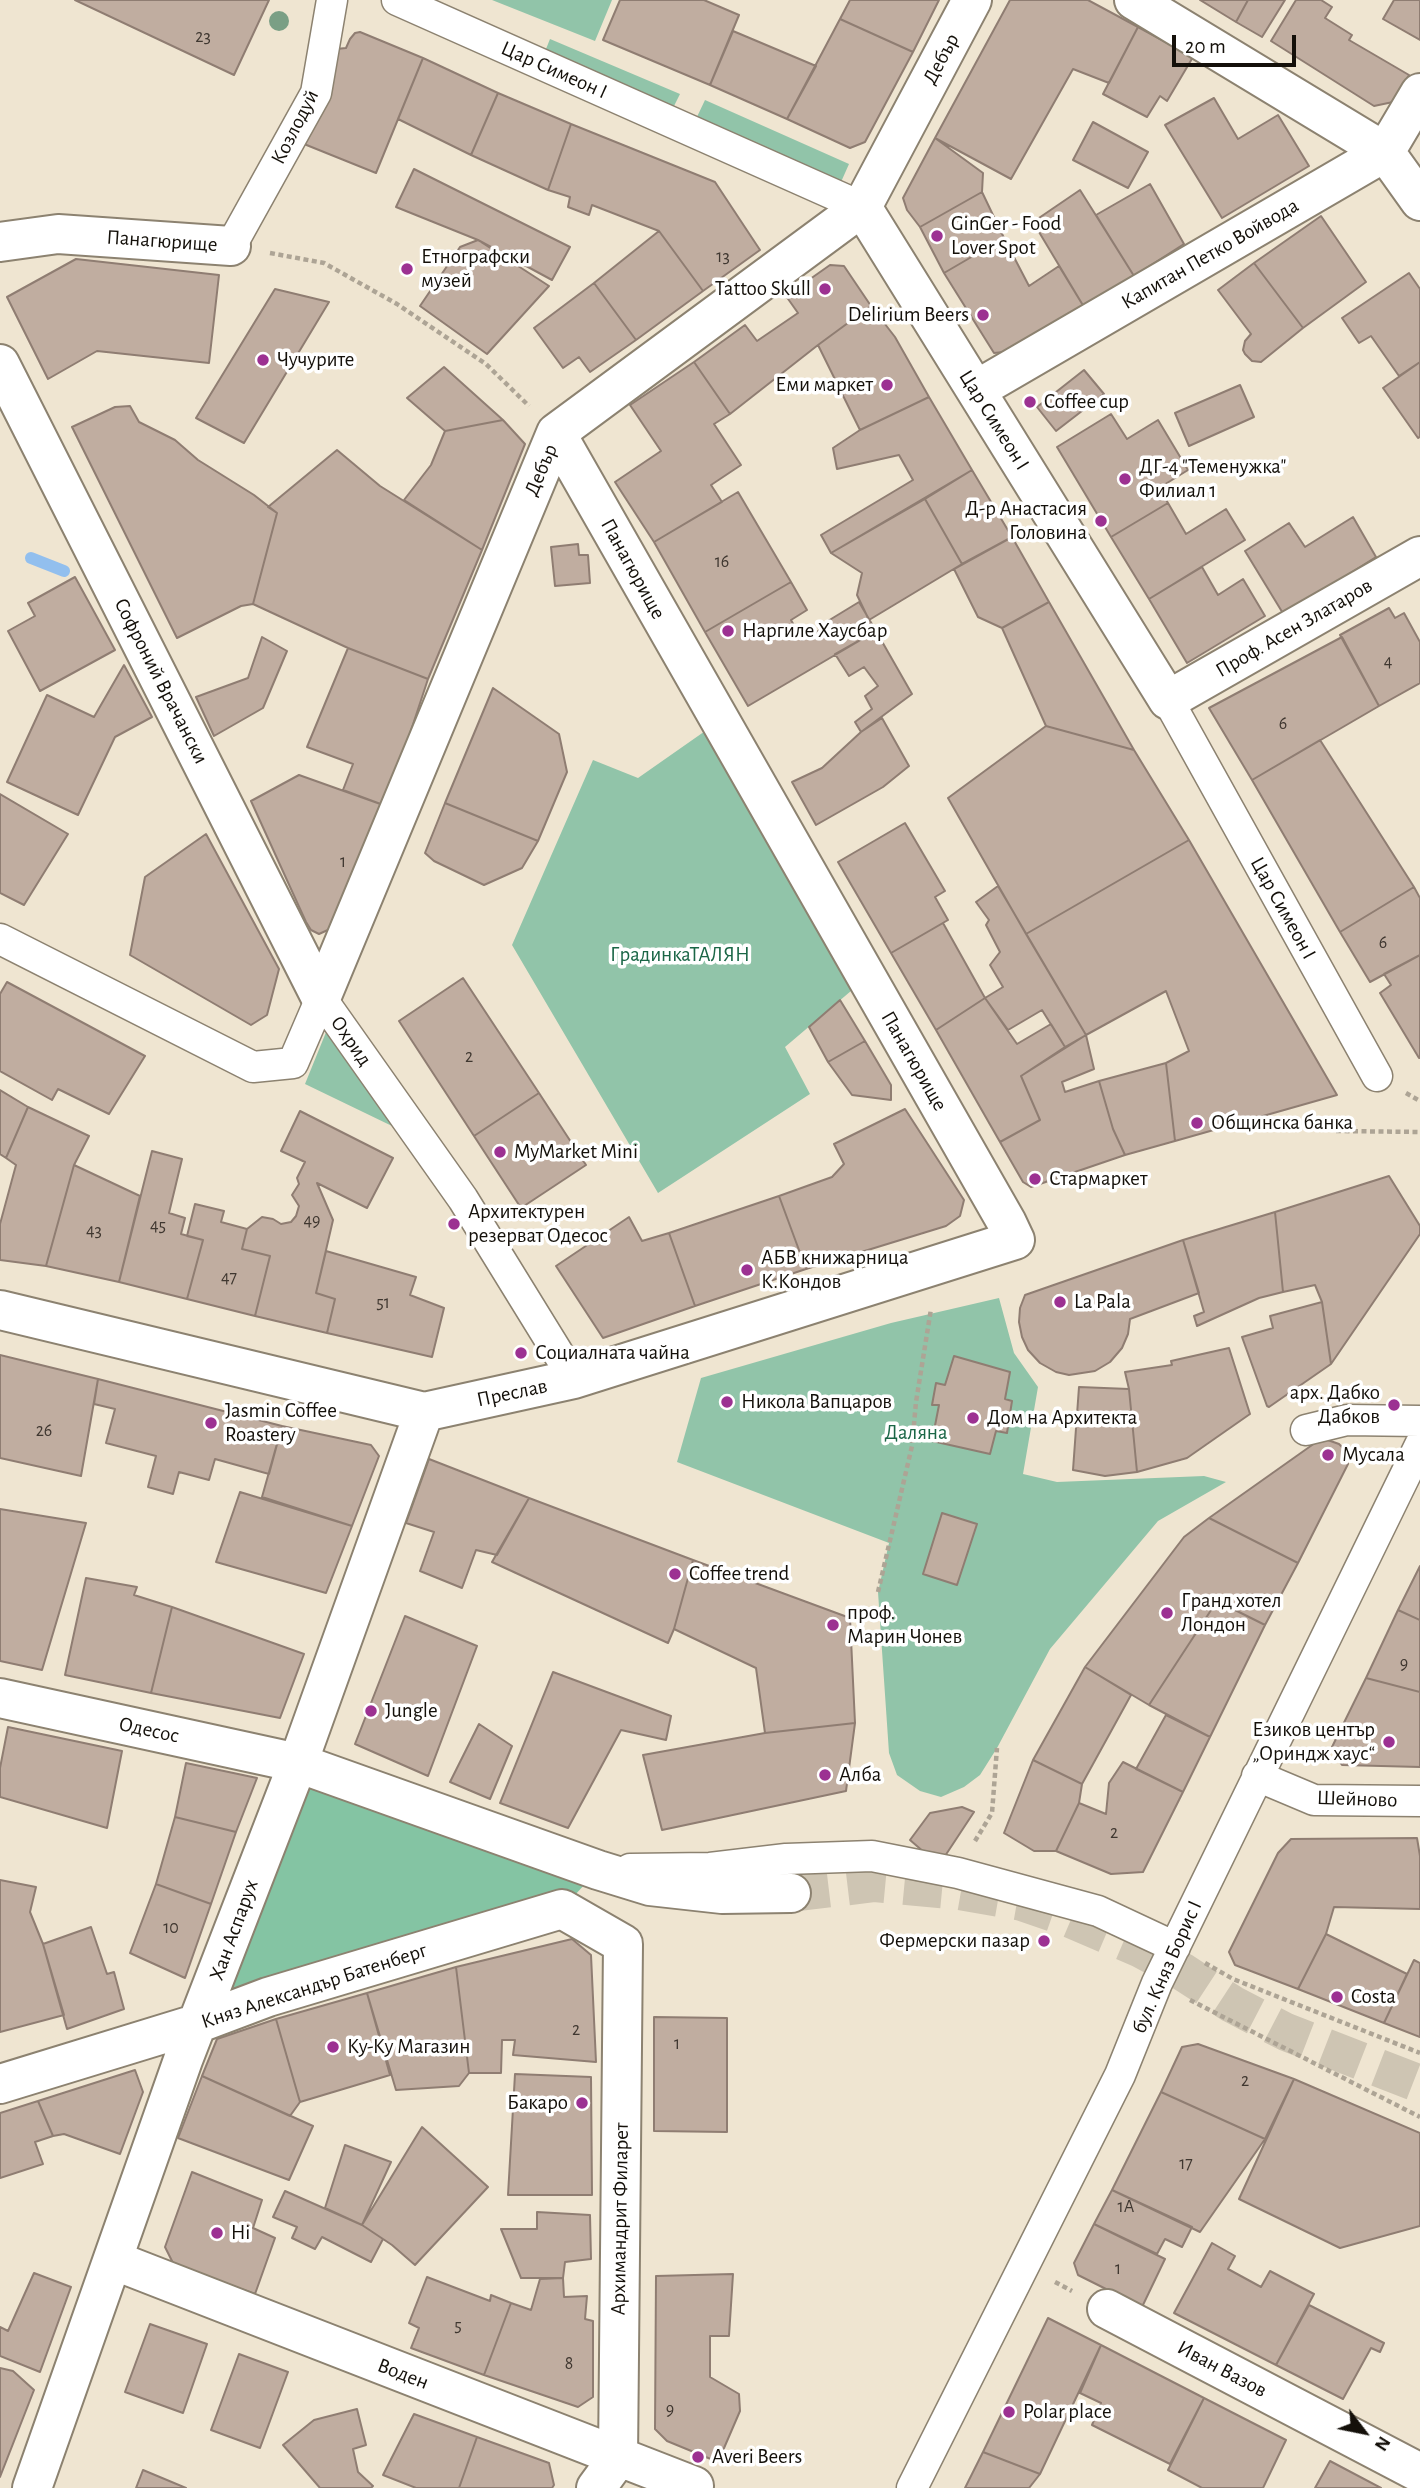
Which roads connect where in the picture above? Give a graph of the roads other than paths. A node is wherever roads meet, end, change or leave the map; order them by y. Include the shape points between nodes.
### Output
1 (332, 0) edge
2 (397, 0) edge
3 (972, 0) edge
4 (1135, 0) edge
5 (1420, 93) edge
6 (1385, 152) junction
7 (1420, 201) edge
8 (862, 207) junction
9 (0, 242) edge
10 (231, 246) joint
11 (0, 364) edge
12 (976, 390) junction
13 (556, 433) junction
14 (1420, 556) edge
15 (1168, 700) junction
16 (0, 939) edge
17 (321, 998) junction
18 (1377, 1076) dead end
19 (1014, 1240) joint
20 (0, 1310) edge
21 (574, 1379) junction
22 (424, 1412) junction
23 (1420, 1421) edge
24 (1306, 1430) dead end
25 (1420, 1445) edge
26 (0, 1698) edge
27 (298, 1763) junction
28 (1257, 1776) junction
29 (1420, 1801) edge
30 (598, 1870) junction
31 (791, 1893) tunnel mouth
32 (623, 1944) joint
33 (1175, 1947) junction
34 (199, 2023) junction
35 (0, 2084) edge
36 (113, 2260) junction
37 (1107, 2309) road end
38 (618, 2458) junction
39 (1420, 2473) edge
40 (694, 2486) dead end
41 (32, 2488) edge
42 (596, 2488) edge
43 (912, 2488) edge

1 - 10 street, Козлодуй via 316,93
2 - 8 street, Цар Симеон I
3 - 8 street, Дебър
4 - 6 street
5 - 6 street, Капитан Петко Войвода
6 - 7 street
6 - 12 street, Капитан Петко Войвода
8 - 12 street, Цар Симеон I
8 - 13 street, Дебър
9 - 10 street, Панагюрище via 58,234
11 - 17 street, Софроний Врачански
12 - 15 street, Цар Симеон I
13 - 17 street, Дебър
13 - 19 street, Панагюрище
14 - 15 street, Проф. Асен Златаров
15 - 18 street, Цар Симеон I
16 - 17 street, Охрид via 253,1066 293,1063
17 - 21 street, Охрид via 463,1199
19 - 21 street, Преслав
20 - 22 street, Преслав
21 - 22 street, Преслав
22 - 27 street, Хан Аспарух
23 - 24 street via 1347,1420
25 - 28 street, бул. Княз Борис I
26 - 27 street, Одесос
27 - 30 street
27 - 34 street, Хан Аспарух
28 - 29 street, Шейново via 1314,1800
28 - 33 street, бул. Княз Борис I
30 - 31 street via 650,1886 722,1894
30 - 33 street via 872,1856 958,1873 1098,1911
32 - 34 street, Княз Александър Батенберг via 562,1909 268,1997
32 - 38 street, Архимандрит Филарет
33 - 43 street, бул. Княз Борис I via 1120,2075
34 - 35 street, Княз Александър Батенберг
34 - 36 street, Хан Аспарух
36 - 38 street, Воден
36 - 41 street, Хан Аспарух
37 - 39 street, Иван Вазов
38 - 40 street, Воден
38 - 42 street

